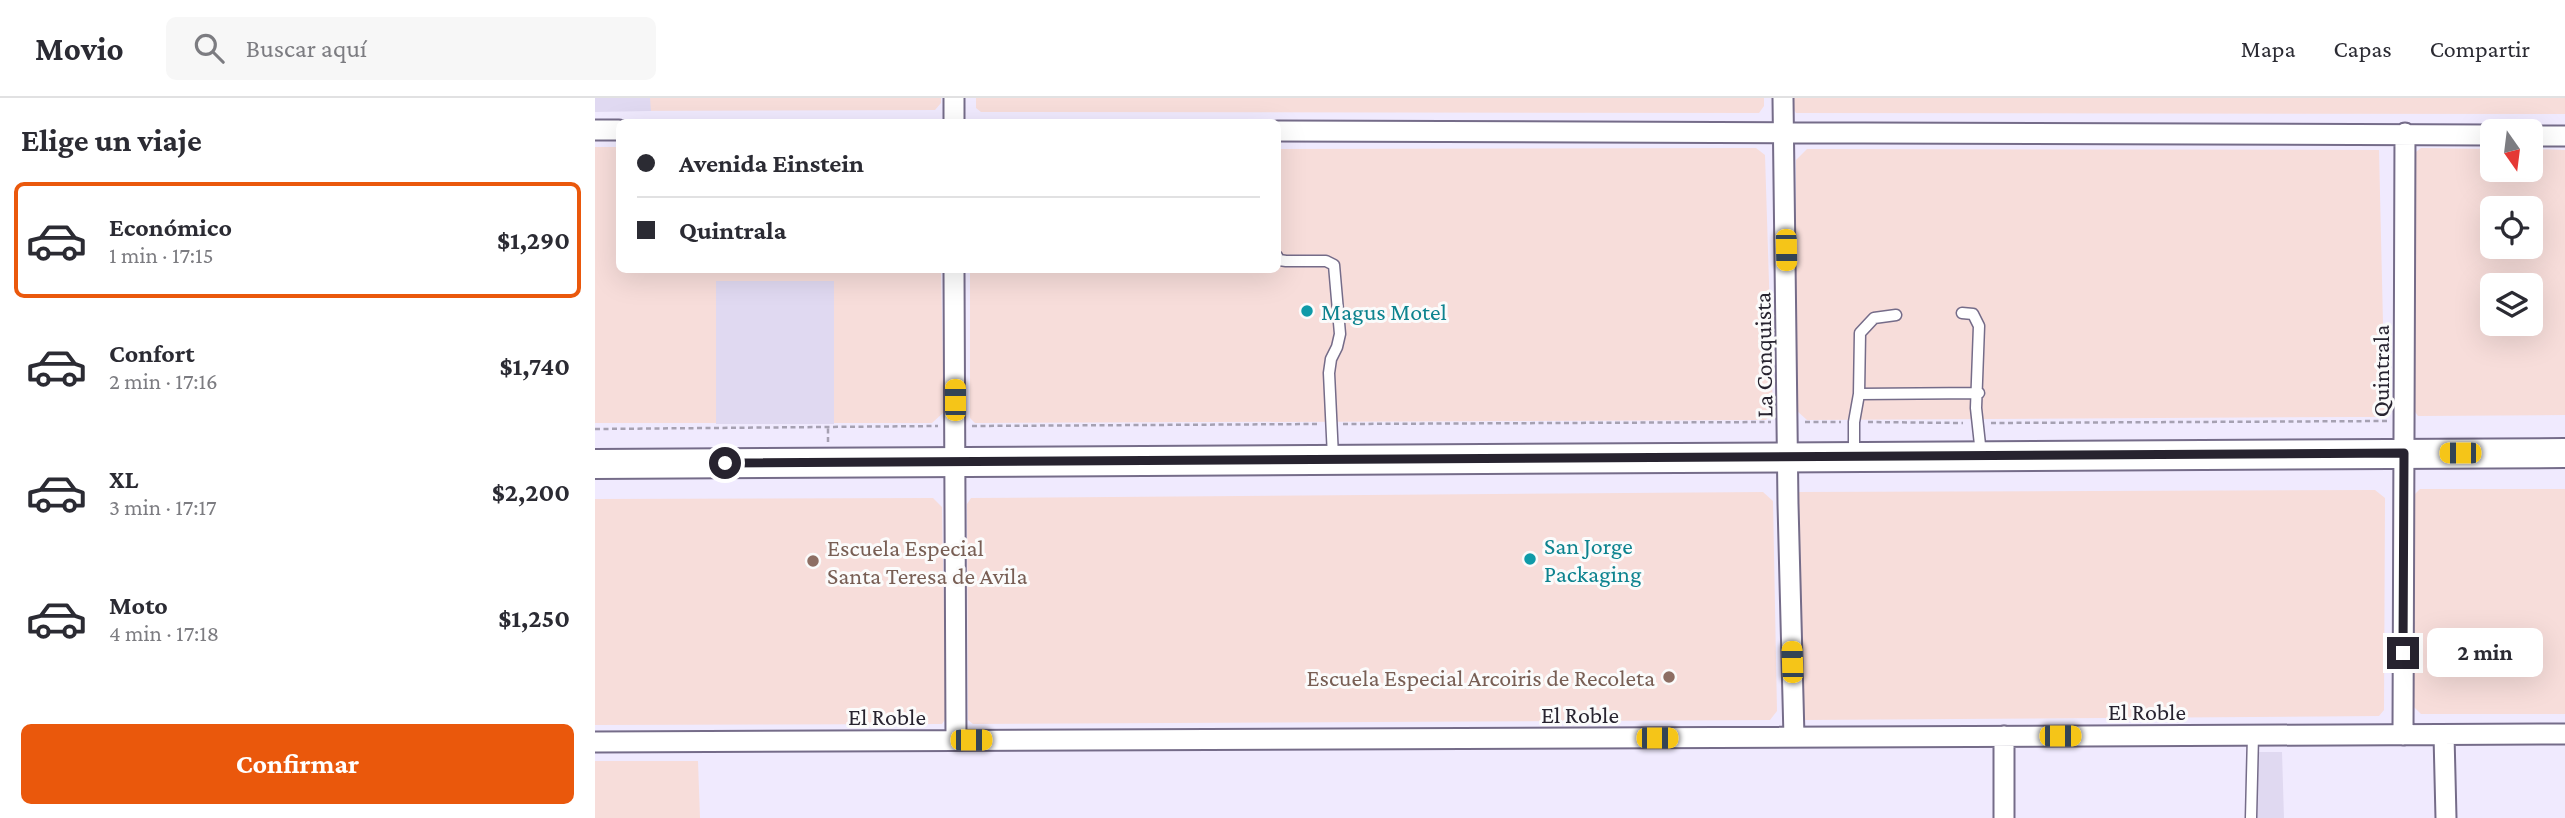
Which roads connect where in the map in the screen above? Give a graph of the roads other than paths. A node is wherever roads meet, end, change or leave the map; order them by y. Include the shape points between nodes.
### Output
1 (954, 98) edge
2 (1783, 98) edge
3 (954, 119) edge
4 (595, 130) edge
5 (616, 130) edge
6 (1281, 131) edge
7 (1784, 132) junction
8 (2405, 133) junction
9 (2480, 135) edge
10 (2543, 135) edge
11 (2565, 136) edge
12 (1281, 260) edge
13 (954, 273) edge
14 (1962, 313) dead end
15 (1896, 315) dead end
16 (1979, 393) junction
17 (1859, 394) junction
18 (2404, 453) junction
19 (2565, 453) edge
20 (1854, 456) junction
21 (1981, 456) junction
22 (1788, 457) junction
23 (1333, 459) junction
24 (955, 462) junction
25 (595, 464) edge
26 (2565, 734) edge
27 (2253, 735) junction
28 (2403, 735) junction
29 (2444, 735) junction
30 (2004, 736) junction
31 (1794, 737) junction
32 (956, 740) junction
33 (595, 742) edge
34 (2004, 818) edge
35 (2251, 818) edge
36 (2446, 818) edge

1 - 3 street
2 - 7 street, La Conquista
4 - 5 street
6 - 7 street
7 - 8 street
7 - 22 street, La Conquista
8 - 9 street
8 - 18 street, Quintrala
10 - 11 street
12 - 23 lane via 1334,265 1340,334 1329,373
13 - 24 street
14 - 16 lane via 1973,314 1979,326
15 - 17 lane via 1874,318 1860,333
16 - 17 lane
16 - 21 lane
17 - 20 lane
18 - 19 main road
18 - 21 main road
18 - 28 street, Quintrala
20 - 21 main road
20 - 22 main road
22 - 23 main road
22 - 31 street, La Conquista
23 - 24 main road
24 - 25 main road
24 - 32 street
26 - 29 street, El Roble
27 - 28 street, El Roble
27 - 30 street, El Roble
27 - 35 lane
28 - 29 street, El Roble
29 - 36 street
30 - 31 street, El Roble
30 - 34 street
31 - 32 street, El Roble
32 - 33 street, El Roble

